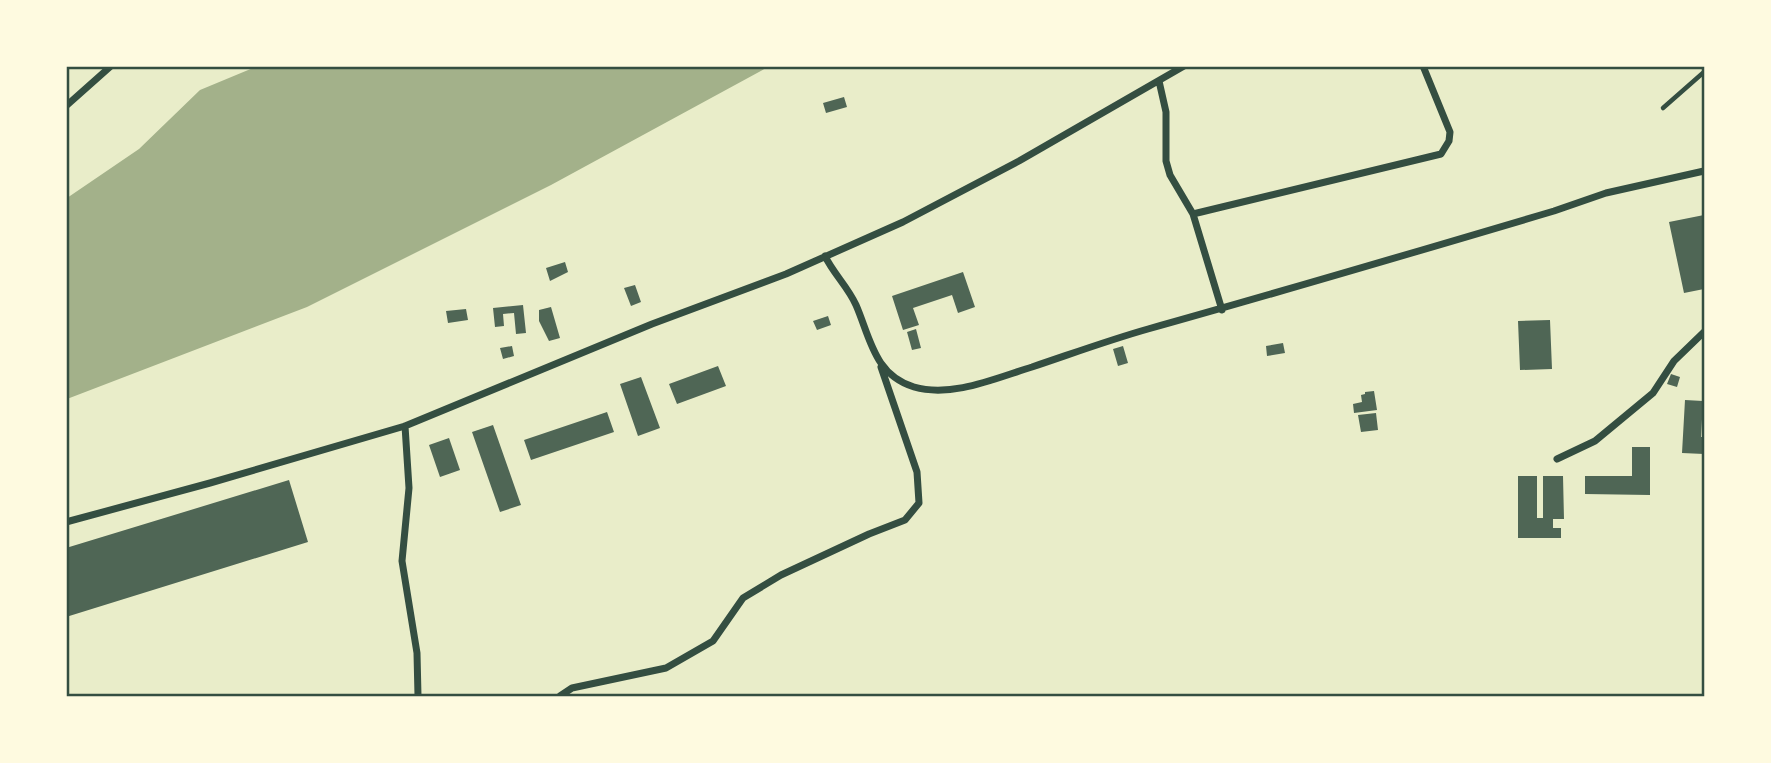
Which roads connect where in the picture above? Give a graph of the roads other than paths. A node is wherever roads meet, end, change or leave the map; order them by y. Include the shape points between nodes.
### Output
1 (111, 66) edge
2 (1184, 66) edge
3 (1423, 66) edge
4 (1704, 72) edge
5 (1159, 81) junction
6 (66, 106) edge
7 (1663, 108) dead end
8 (1704, 171) edge
9 (1193, 214) junction
10 (824, 256) junction
11 (1222, 310) junction
12 (1704, 332) edge
13 (881, 366) junction
14 (405, 426) junction
15 (1557, 459) dead end
16 (66, 522) edge
17 (418, 696) edge
18 (560, 696) edge

1 - 6 street
2 - 5 street
3 - 9 street via 1450,132 1441,154
4 - 7 lane
5 - 9 street via 1170,175
5 - 10 street via 1019,162 903,222
8 - 11 street via 1606,193
9 - 11 street
10 - 13 street via 855,304
10 - 14 street
11 - 13 street via 962,388 912,387
12 - 15 street via 1675,361 1653,393 1595,441
13 - 18 street via 917,472 919,503 905,520 781,575 743,598 713,641 666,668 572,688
14 - 16 street
14 - 17 street via 409,488 402,561 417,653

